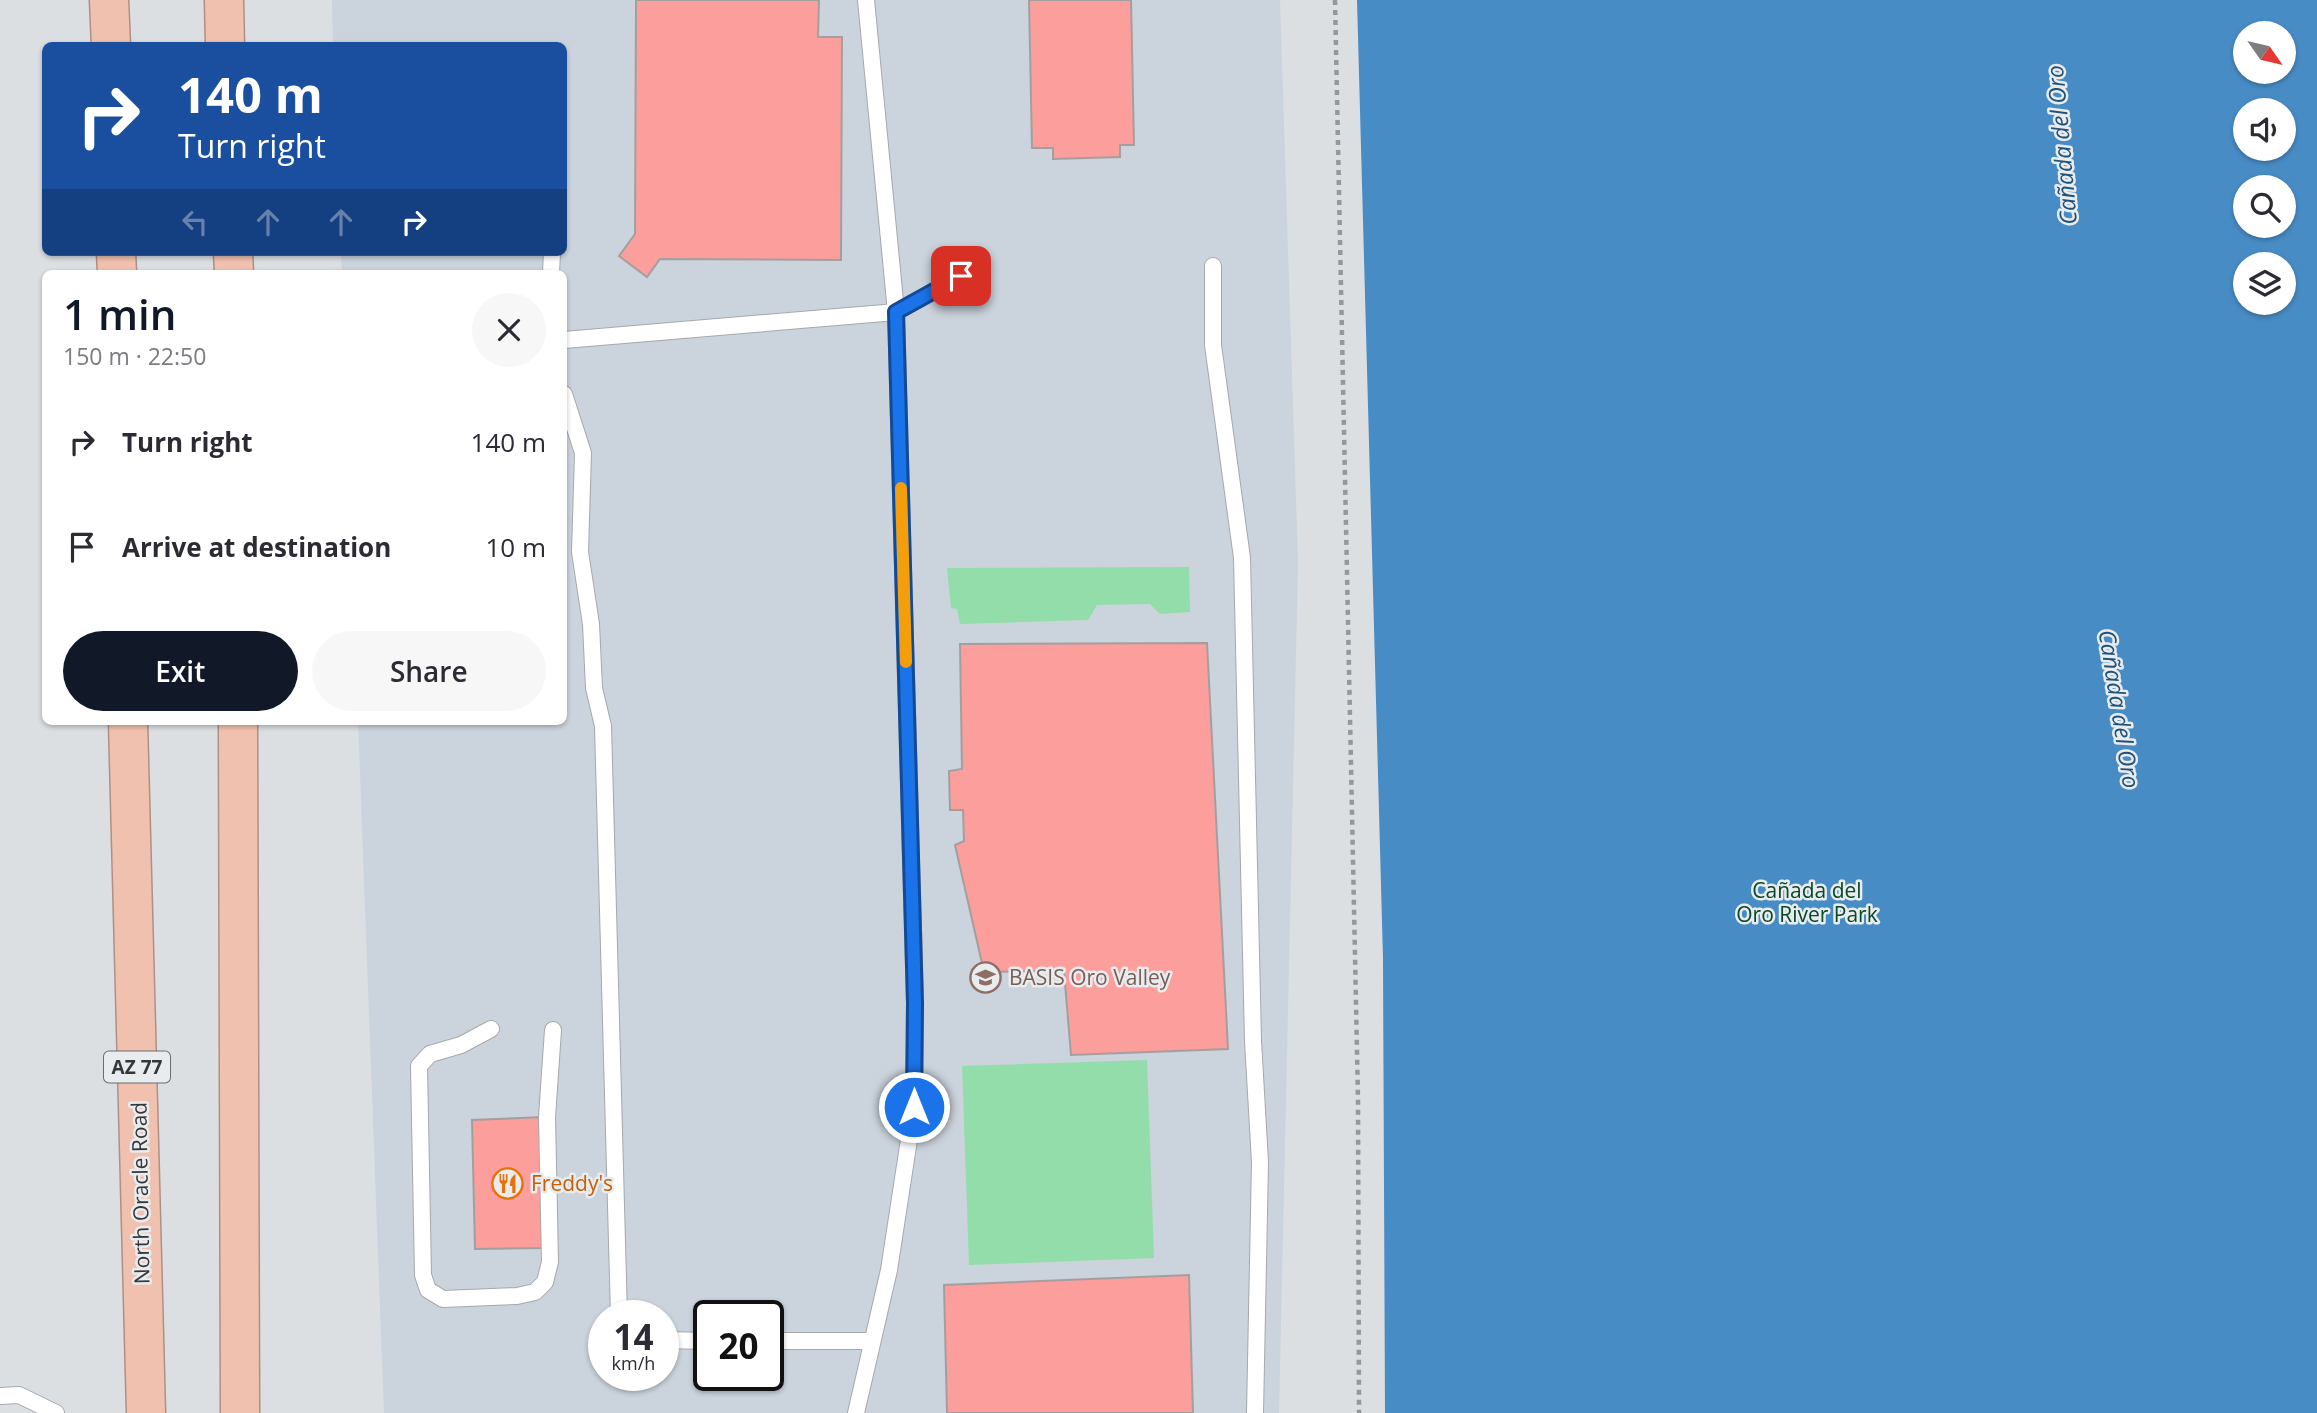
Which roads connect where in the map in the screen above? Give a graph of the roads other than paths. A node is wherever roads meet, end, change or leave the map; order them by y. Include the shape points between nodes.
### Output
1 (110, 0) edge
2 (224, 0) edge
3 (866, 0) edge
4 (111, 42) edge
5 (225, 42) edge
6 (1213, 266) dead end
7 (961, 276) dead end
8 (896, 312) junction
9 (567, 340) edge
10 (567, 403) edge
11 (128, 725) edge
12 (238, 725) edge
13 (491, 1029) dead end
14 (553, 1030) dead end
15 (619, 1300) edge
16 (784, 1341) edge
17 (872, 1341) junction
18 (0, 1396) edge
19 (56, 1413) edge
20 (146, 1413) edge
21 (240, 1413) edge
22 (856, 1413) edge
23 (1255, 1413) edge

1 - 4 highway
2 - 5 highway
3 - 8 lane
6 - 23 lane via 1213,345 1242,558 1260,1162
7 - 8 lane
8 - 9 lane
8 - 17 lane via 914,1107 889,1270
10 - 15 lane via 583,453 580,552 591,624 594,688 603,726
11 - 20 highway, North Oracle Road / AZ 77
12 - 21 highway
13 - 14 lane via 430,1054 419,1066 424,1275 428,1290 443,1299 517,1296 535,1292 545,1282 550,1262 547,1117
16 - 17 lane
17 - 22 lane
18 - 19 lane via 19,1395

